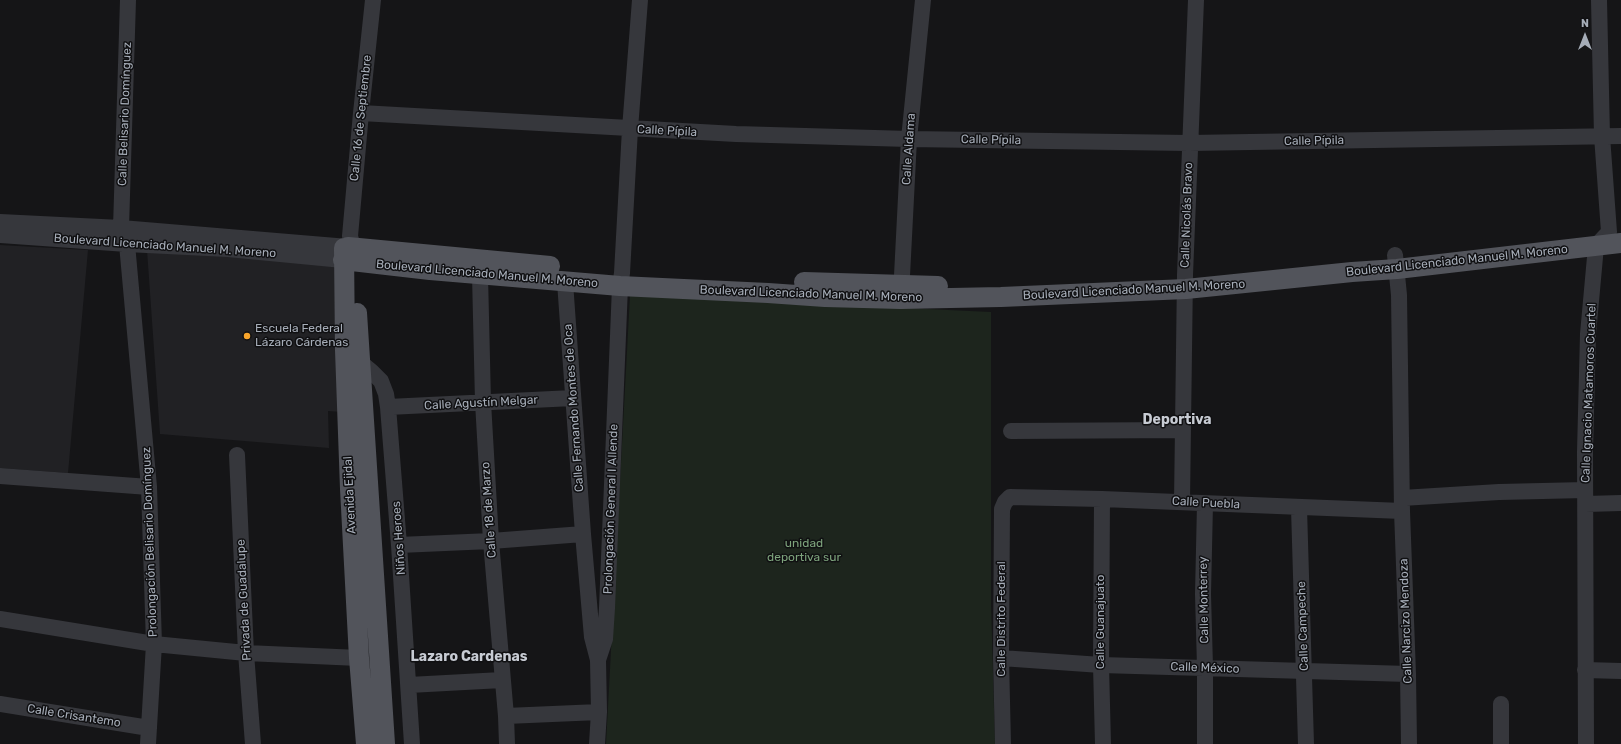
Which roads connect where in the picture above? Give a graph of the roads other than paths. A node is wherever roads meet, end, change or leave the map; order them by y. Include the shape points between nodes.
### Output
1 (128, 0) edge
2 (373, 0) edge
3 (640, 0) edge
4 (923, 0) edge
5 (1196, 0) edge
6 (1600, 0) edge
7 (361, 112) junction
8 (630, 129) junction
9 (1602, 136) junction
10 (1621, 136) edge
11 (909, 139) junction
12 (1189, 143) junction
13 (0, 222) edge
14 (121, 228) junction
15 (48, 231) junction
16 (0, 235) edge
17 (1612, 238) edge
18 (127, 244) junction
19 (252, 245) junction
20 (348, 250) junction
21 (1396, 262) junction
22 (480, 275) junction
23 (621, 280) junction
24 (565, 282) junction
25 (1185, 282) junction
26 (900, 292) junction
27 (345, 350) junction
28 (360, 362) junction
29 (573, 398) junction
30 (483, 402) junction
31 (388, 407) junction
32 (1182, 430) junction
33 (1011, 431) dead end
34 (237, 455) dead end
35 (0, 476) edge
36 (149, 487) junction
37 (1010, 497) joint
38 (1586, 497) junction
39 (1102, 499) junction
40 (1182, 502) junction
41 (1621, 503) edge
42 (1205, 504) junction
43 (1402, 504) junction
44 (1299, 508) junction
45 (582, 534) junction
46 (491, 542) junction
47 (399, 545) junction
48 (0, 620) edge
49 (154, 644) junction
50 (246, 653) junction
51 (359, 658) junction
52 (1002, 658) junction
53 (598, 660) junction
54 (1101, 665) junction
55 (1205, 668) junction
56 (1585, 670) junction
57 (1305, 671) junction
58 (1621, 671) edge
59 (1408, 674) junction
60 (502, 680) junction
61 (409, 685) junction
62 (0, 704) edge
63 (1501, 704) dead end
64 (599, 712) junction
65 (506, 716) junction
66 (149, 728) junction
67 (148, 744) edge
68 (252, 744) edge
69 (366, 744) edge
70 (385, 744) edge
71 (412, 744) edge
72 (507, 744) edge
73 (597, 744) edge
74 (1004, 744) edge
75 (1104, 744) edge
76 (1205, 744) edge
77 (1306, 744) edge
78 (1409, 744) edge
79 (1501, 744) edge
80 (1586, 744) edge

1 - 14 street, Calle Belisario Domínguez
2 - 7 street, Calle 16 de Septiembre
3 - 8 street, Prolongación General I Allende
4 - 11 street, Calle Aldama
5 - 12 street, Calle Nicolás Bravo
6 - 9 street, Calle Ignacio Matamoros Cuartel
7 - 8 street, Calle Pípila
7 - 20 street, Calle 16 de Septiembre
8 - 11 street, Calle Pípila
8 - 23 street, Prolongación General I Allende
9 - 10 street, Calle Pípila
9 - 12 street, Calle Pípila
9 - 17 street, Calle Ignacio Matamoros Cuartel
11 - 12 street, Calle Pípila
11 - 26 street, Calle Aldama
12 - 25 street, Calle Nicolás Bravo
13 - 15 street, Boulevard Licenciado Manuel M. Moreno
14 - 15 street, Boulevard Licenciado Manuel M. Moreno
14 - 18 street, Prolongación Belisario Domínguez
14 - 19 street, Boulevard Licenciado Manuel M. Moreno
15 - 16 street, Boulevard Licenciado Manuel M. Moreno
15 - 18 street, Boulevard Licenciado Manuel M. Moreno
17 - 21 main road, Boulevard Licenciado Manuel M. Moreno
17 - 38 street, Calle Ignacio Matamoros Cuartel via 1588,334
18 - 19 street, Boulevard Licenciado Manuel M. Moreno via 228,249
18 - 36 street, Prolongación Belisario Domínguez
19 - 20 street, Boulevard Licenciado Manuel M. Moreno
20 - 22 main road, Boulevard Licenciado Manuel M. Moreno
20 - 23 main road, Boulevard Licenciado Manuel M. Moreno
20 - 27 main road, Avenida Ejidal
20 - 28 main road, Avenida Ejidal
21 - 25 main road, Boulevard Licenciado Manuel M. Moreno
21 - 43 street, Calle Narcizo Mendoza via 1399,295
22 - 24 main road, Boulevard Licenciado Manuel M. Moreno
22 - 30 street, Calle 18 de Marzo
23 - 24 main road, Boulevard Licenciado Manuel M. Moreno
23 - 26 main road, Boulevard Licenciado Manuel M. Moreno via 800,282
23 - 53 street, Prolongación General I Allende via 607,608 605,639
24 - 29 street, Calle Fernando Montes de Oca
25 - 26 main road, Boulevard Licenciado Manuel M. Moreno via 952,286
25 - 32 street, Calle Nicolás Bravo
27 - 28 street, Niños Heroes
27 - 51 main road, Avenida Ejidal
28 - 31 street, Niños Heroes via 381,381
28 - 70 main road, Avenida Ejidal
29 - 30 street, Calle Agustín Melgar
29 - 45 street, Calle Fernando Montes de Oca
30 - 31 street, Calle Agustín Melgar
30 - 46 street, Calle 18 de Marzo
31 - 47 street, Niños Heroes
32 - 33 street
32 - 40 street, Calle Nicolás Bravo
34 - 50 street, Privada de Guadalupe
35 - 36 street
36 - 49 street, Prolongación Belisario Domínguez
37 - 39 street, Calle Puebla
37 - 52 street, Calle Distrito Federal via 1002,508
38 - 41 street
38 - 43 street via 1499,492
38 - 56 street, Calle Ignacio Matamoros Cuartel
39 - 40 street, Calle Puebla
39 - 54 street, Calle Guanajuato
40 - 42 street, Calle Puebla
42 - 44 street, Calle Puebla
42 - 55 street, Calle Monterrey
43 - 44 street, Calle Puebla
43 - 59 street, Calle Narcizo Mendoza
44 - 57 street, Calle Campeche
45 - 46 street
45 - 53 street, Calle Fernando Montes de Oca via 592,637
46 - 47 street
46 - 60 street, Calle 18 de Marzo
47 - 61 street, Niños Heroes
48 - 49 street
49 - 50 street
49 - 66 street, Prolongación Belisario Domínguez
50 - 51 street
50 - 68 street, Privada de Guadalupe
51 - 69 main road, Avenida Ejidal
52 - 54 street, Calle México
52 - 74 street, Calle Distrito Federal
53 - 64 street, Prolongación General I Allende
54 - 55 street, Calle México
54 - 75 street, Calle Guanajuato
55 - 57 street, Calle México
55 - 76 street, Calle Monterrey
56 - 58 street
56 - 80 street, Calle Ignacio Matamoros Cuartel
57 - 59 street, Calle México
57 - 77 street, Calle Campeche
59 - 78 street, Calle Narcizo Mendoza
60 - 61 street
60 - 65 street, Calle 18 de Marzo
61 - 71 street, Niños Heroes
62 - 66 street, Calle Crisantemo
63 - 79 street
64 - 65 street
64 - 73 street, Prolongación General I Allende
65 - 72 street, Calle 18 de Marzo
66 - 67 street, Prolongación Belisario Domínguez

